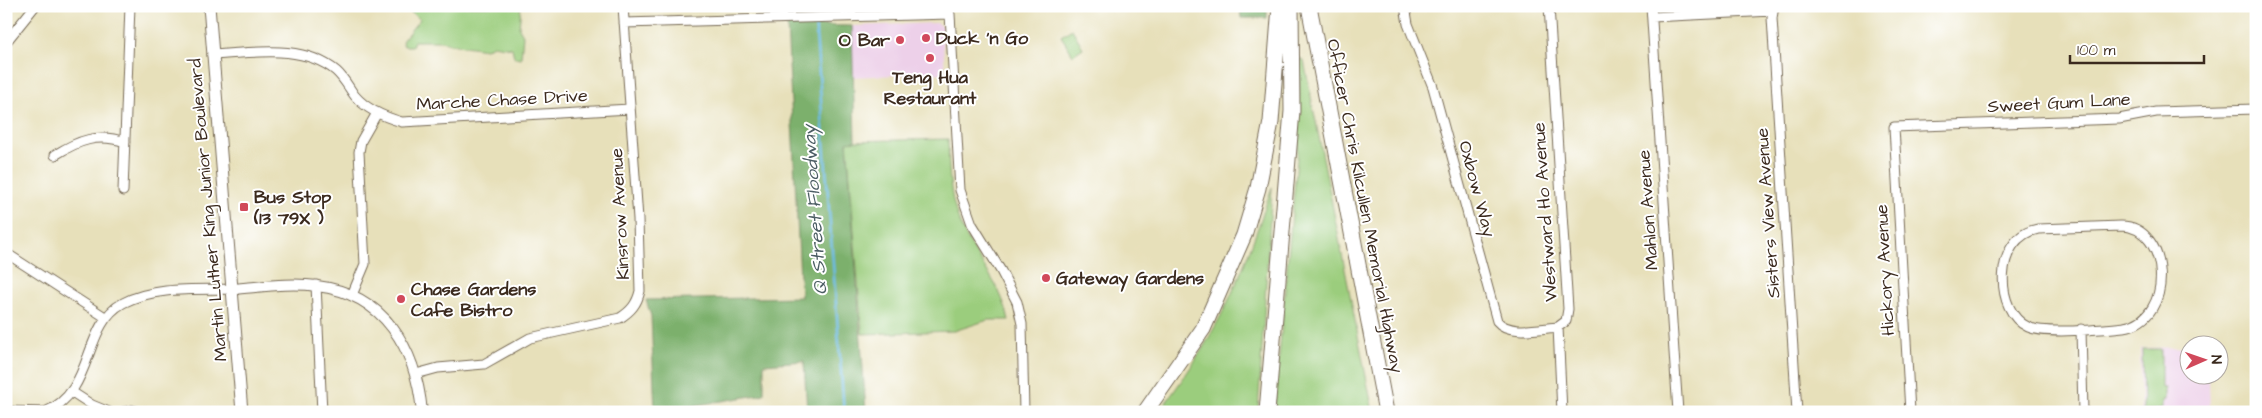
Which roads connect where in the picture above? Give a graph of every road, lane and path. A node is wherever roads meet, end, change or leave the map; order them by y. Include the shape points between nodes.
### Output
1 (35, 6) edge
2 (130, 6) edge
3 (208, 6) edge
4 (623, 6) edge
5 (1280, 6) edge
6 (1292, 6) edge
7 (1309, 6) edge
8 (1405, 6) edge
9 (1549, 6) edge
10 (1652, 6) edge
11 (1773, 9) edge
12 (1652, 17) junction
13 (624, 23) junction
14 (6, 42) edge
15 (212, 55) junction
16 (630, 109) junction
17 (2256, 109) edge
18 (377, 113) junction
19 (1894, 127) joint
20 (125, 142) junction
21 (55, 155) dead end
22 (123, 191) dead end
23 (6, 252) edge
24 (316, 286) junction
25 (233, 289) junction
26 (352, 296) junction
27 (105, 318) junction
28 (1558, 327) junction
29 (2080, 329) junction
30 (416, 374) junction
31 (72, 392) junction
32 (1024, 410) edge
33 (6, 411) edge
34 (45, 412) edge
35 (109, 412) edge
36 (123, 412) edge
37 (140, 412) edge
38 (242, 412) edge
39 (322, 412) edge
40 (422, 412) edge
41 (1146, 412) edge
42 (1267, 412) edge
43 (1386, 412) edge
44 (1562, 412) edge
45 (1678, 412) edge
46 (1797, 412) edge
47 (1910, 412) edge
48 (2084, 412) edge

1 - 14 street
2 - 20 street
3 - 15 main road, Martin Luther King Junior Boulevard
4 - 13 street, Kinsrow Avenue
5 - 41 highway via 1272,122 1244,235 1202,328
6 - 42 highway via 1292,111
7 - 43 highway, Officer Chris Kilcullen Memorial Highway
8 - 28 street, Oxbow Way via 1408,24 1432,87 1497,321 1512,329
9 - 28 street, Westward Ho Avenue via 1568,309 1566,320
10 - 12 street, Mahlon Avenue
11 - 12 street
11 - 46 street, Sisters View Avenue
12 - 45 street, Mahlon Avenue
13 - 16 street, Kinsrow Avenue
13 - 32 street via 950,14 960,190 972,224 1017,302 1022,324
15 - 18 street, Marche Chase Drive via 280,52 316,58 338,72 355,96
15 - 25 main road, Martin Luther King Junior Boulevard
16 - 18 street, Marche Chase Drive via 417,123 402,122
16 - 30 street, Kinsrow Avenue via 640,291 633,307 620,318 607,323 530,338 484,364 438,368
17 - 19 street, Sweet Gum Lane via 2156,112 2119,120
18 - 26 street via 361,141 359,152 365,264
19 - 47 street, Hickory Avenue
20 - 21 street via 113,138 85,139
20 - 22 street
23 - 27 street
24 - 25 street
24 - 26 street
24 - 39 street
25 - 27 street via 149,293 121,304
25 - 38 main road, Martin Luther King Junior Boulevard
26 - 30 street via 373,308 393,326 406,347
27 - 31 street
28 - 44 street, Westward Ho Avenue
29 - 29 street via 2038,330 2018,320 2005,292 2004,265 2010,247 2023,234 2038,229 2126,226 2141,232 2153,246 2159,262 2159,294 2154,308 2140,322 2130,326
29 - 48 street
30 - 40 street
31 - 34 street
31 - 35 street
33 - 34 street
36 - 37 street

